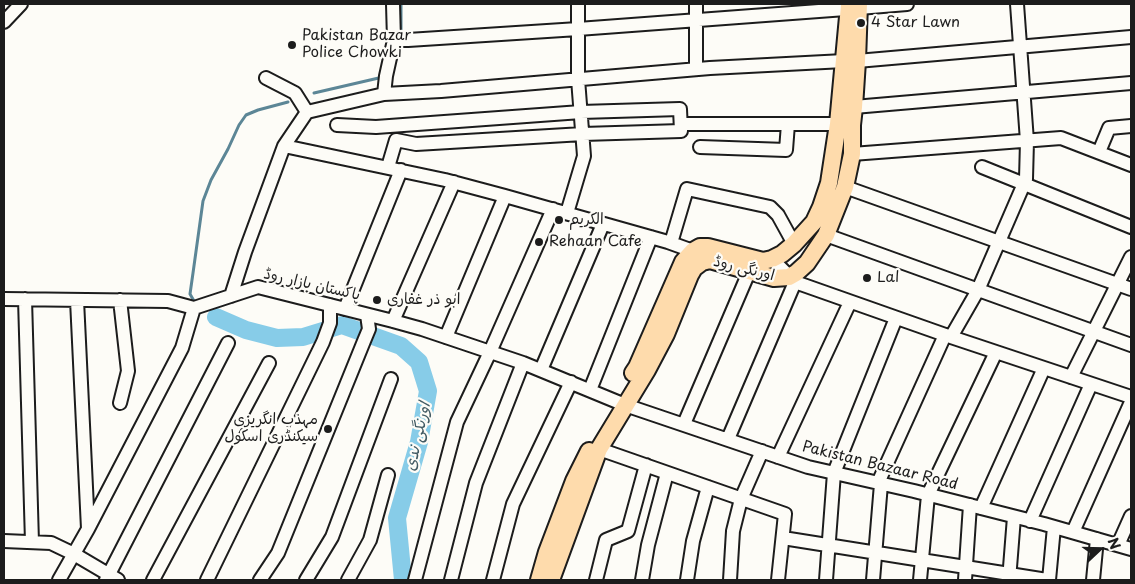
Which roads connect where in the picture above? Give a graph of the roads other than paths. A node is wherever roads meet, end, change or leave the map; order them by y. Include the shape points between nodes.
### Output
1 (21, 4) edge
2 (393, 4) edge
3 (578, 4) edge
4 (696, 4) edge
5 (907, 4) edge
6 (1017, 4) edge
7 (854, 6) edge
8 (696, 20) junction
9 (4, 22) edge
10 (578, 29) junction
11 (1131, 38) edge
12 (400, 40) junction
13 (1020, 47) junction
14 (851, 61) junction
15 (696, 70) junction
16 (266, 78) dead end
17 (578, 79) junction
18 (1131, 84) edge
19 (1023, 93) junction
20 (384, 94) junction
21 (854, 107) junction
22 (307, 112) junction
23 (581, 112) junction
24 (682, 124) junction
25 (788, 124) junction
26 (838, 124) junction
27 (337, 125) dead end
28 (1131, 126) edge
29 (583, 134) junction
30 (1027, 141) junction
31 (284, 146) junction
32 (700, 147) dead end
33 (1099, 152) junction
34 (852, 154) junction
35 (1131, 165) edge
36 (982, 167) dead end
37 (395, 169) junction
38 (454, 182) junction
39 (1024, 184) junction
40 (845, 187) junction
41 (505, 196) junction
42 (553, 209) junction
43 (567, 213) junction
44 (603, 224) junction
45 (1131, 227) edge
46 (826, 235) junction
47 (651, 237) junction
48 (998, 242) junction
49 (671, 244) junction
50 (794, 244) junction
51 (699, 256) junction
52 (1131, 257) edge
53 (772, 259) junction
54 (749, 272) junction
55 (792, 280) junction
56 (1118, 284) junction
57 (1131, 289) edge
58 (978, 290) junction
59 (231, 296) junction
60 (4, 299) edge
61 (25, 299) junction
62 (77, 300) junction
63 (120, 300) junction
64 (850, 302) junction
65 (330, 305) junction
66 (194, 308) junction
67 (345, 309) junction
68 (367, 315) junction
69 (896, 318) junction
70 (393, 321) junction
71 (1094, 332) junction
72 (948, 336) junction
73 (446, 337) junction
74 (228, 343) dead end
75 (1131, 345) edge
76 (490, 352) junction
77 (996, 352) junction
78 (268, 363) dead end
79 (523, 363) junction
80 (1044, 368) junction
81 (541, 370) junction
82 (1071, 377) junction
83 (391, 379) dead end
84 (571, 382) junction
85 (1091, 384) junction
86 (590, 390) junction
87 (1131, 397) edge
88 (1131, 402) edge
89 (120, 403) dead end
90 (620, 403) junction
91 (684, 424) junction
92 (728, 440) junction
93 (599, 449) junction
94 (762, 451) junction
95 (778, 457) junction
96 (646, 465) junction
97 (667, 473) junction
98 (834, 473) junction
99 (388, 475) dead end
100 (880, 483) junction
101 (708, 487) junction
102 (928, 494) junction
103 (741, 499) junction
104 (976, 507) junction
105 (1131, 516) edge
106 (1014, 517) junction
107 (1030, 520) junction
108 (1054, 527) junction
109 (88, 529) junction
110 (1073, 532) junction
111 (783, 538) junction
112 (1097, 539) junction
113 (4, 541) edge
114 (32, 542) junction
115 (1118, 545) junction
116 (828, 546) junction
117 (1131, 549) edge
118 (875, 553) junction
119 (74, 554) junction
120 (922, 560) junction
121 (965, 574) edge
122 (1009, 577) edge
123 (111, 579) edge
124 (59, 580) edge
125 (153, 580) edge
126 (207, 580) edge
127 (260, 580) edge
128 (306, 580) edge
129 (348, 580) edge
130 (415, 580) edge
131 (452, 580) edge
132 (492, 580) edge
133 (539, 580) edge
134 (551, 580) edge
135 (596, 580) edge
136 (642, 580) edge
137 (687, 580) edge
138 (730, 580) edge
139 (778, 580) edge
140 (826, 580) edge
141 (873, 580) edge
142 (920, 580) edge
143 (1048, 580) edge
144 (1093, 580) edge

1 - 9 street
2 - 12 street
3 - 10 street
4 - 8 street
5 - 7 street
6 - 13 street
7 - 8 street
7 - 14 main road, اورنگی روڈ
8 - 10 street
8 - 15 street
10 - 12 street
10 - 17 street
11 - 13 street
12 - 20 street via 386,76
13 - 14 street
13 - 19 street
14 - 15 street
14 - 21 main road, اورنگی روڈ
14 - 26 main road, اورنگی روڈ
15 - 17 street
16 - 22 street via 295,93
17 - 20 street
17 - 23 street
18 - 19 street
19 - 21 street
19 - 30 street
20 - 22 street
21 - 34 main road, اورنگی روڈ
22 - 31 street
23 - 24 street via 680,109
23 - 27 street via 376,127
23 - 29 street
24 - 25 street
24 - 29 street via 681,131
25 - 26 street
25 - 32 street via 786,150
26 - 50 main road, اورنگی روڈ via 829,183 821,207 814,222
28 - 33 street via 1109,128
29 - 37 street via 416,144 396,140
29 - 43 street via 584,156
30 - 33 street via 1061,138
30 - 34 street
30 - 39 street
31 - 37 street
31 - 59 street
33 - 35 street
34 - 40 main road, اورنگی روڈ
36 - 39 street
37 - 38 street
37 - 67 street
38 - 41 street
38 - 70 street
39 - 45 street
39 - 48 street
40 - 46 main road, اورنگی روڈ
40 - 48 street
41 - 42 street
41 - 73 street
42 - 43 street
42 - 76 street
43 - 44 street
44 - 47 street
44 - 81 street
46 - 55 main road, اورنگی روڈ
46 - 58 street
47 - 49 street
47 - 86 street
48 - 56 street
48 - 58 street
49 - 50 street via 687,189 770,207
49 - 51 street
50 - 53 main road, اورنگی روڈ
51 - 53 main road, اورنگی روڈ via 700,247 708,247 763,261
51 - 54 main road, اورنگی روڈ
51 - 90 main road, اورنگی روڈ via 702,262 690,275 647,370
52 - 56 street
53 - 55 street
54 - 55 main road, اورنگی روڈ
54 - 91 street
55 - 64 street
55 - 92 street
56 - 57 street
56 - 71 street
58 - 71 street
58 - 72 street
59 - 65 street, پاکستان بازار روڈ via 258,287
59 - 66 street, پاکستان بازار روڈ
60 - 61 street
61 - 62 street
61 - 114 street
62 - 63 street
62 - 109 street
63 - 66 street via 168,301
63 - 89 street via 128,370
64 - 69 street
64 - 95 street
65 - 67 street, پاکستان بازار روڈ
65 - 126 street via 330,323 323,342
66 - 109 street via 182,348
67 - 68 street, پاکستان بازار روڈ
68 - 70 street, پاکستان بازار روڈ
68 - 127 street via 367,335 278,553
69 - 72 street
69 - 98 street
70 - 73 street, پاکستان بازار روڈ
71 - 75 street
71 - 82 street
72 - 77 street
72 - 100 street
73 - 76 street, پاکستان بازار روڈ
74 - 123 street
76 - 79 street, پاکستان بازار روڈ
76 - 130 street via 457,422
77 - 80 street
77 - 102 street
78 - 125 street
79 - 81 street, پاکستان بازار روڈ
79 - 131 street via 476,484
80 - 82 street
80 - 104 street
81 - 84 street, پاکستان بازار روڈ
82 - 85 street
83 - 128 street via 332,537
84 - 86 street, پاکستان بازار روڈ
84 - 132 street via 513,504
85 - 87 street
85 - 107 street
86 - 90 street, پاکستان بازار روڈ
88 - 110 street
90 - 91 street, Pakistan Bazaar Road
90 - 93 main road, اورنگی روڈ
90 - 133 main road, اورنگی روڈ via 574,481 546,552
91 - 92 street, Pakistan Bazaar Road
92 - 94 street, Pakistan Bazaar Road
93 - 96 street
93 - 134 main road, اورنگی روڈ
94 - 95 street, Pakistan Bazaar Road
94 - 103 street
95 - 98 street, Pakistan Bazaar Road
96 - 97 street
96 - 135 street via 628,531 606,540
97 - 101 street
97 - 136 street
98 - 100 street, Pakistan Bazaar Road
98 - 116 street
99 - 129 street via 370,540
100 - 102 street, Pakistan Bazaar Road
100 - 118 street
101 - 103 street
101 - 137 street via 693,541
102 - 104 street, Pakistan Bazaar Road
102 - 120 street
103 - 111 street via 785,514
103 - 138 street via 733,531
104 - 106 street, Pakistan Bazaar Road
104 - 121 street
105 - 115 street
106 - 107 street, Pakistan Bazaar Road
106 - 122 street
107 - 108 street, Pakistan Bazaar Road
108 - 110 street, Pakistan Bazaar Road
108 - 143 street
109 - 119 street
110 - 112 street, Pakistan Bazaar Road
111 - 116 street
111 - 139 street
112 - 115 street, Pakistan Bazaar Road
112 - 144 street
113 - 114 street
114 - 119 street via 51,542
115 - 117 street, Pakistan Bazaar Road
116 - 118 street
116 - 140 street
118 - 120 street
118 - 141 street
119 - 123 street
119 - 124 street
120 - 121 street
120 - 142 street
121 - 122 street
122 - 143 street

